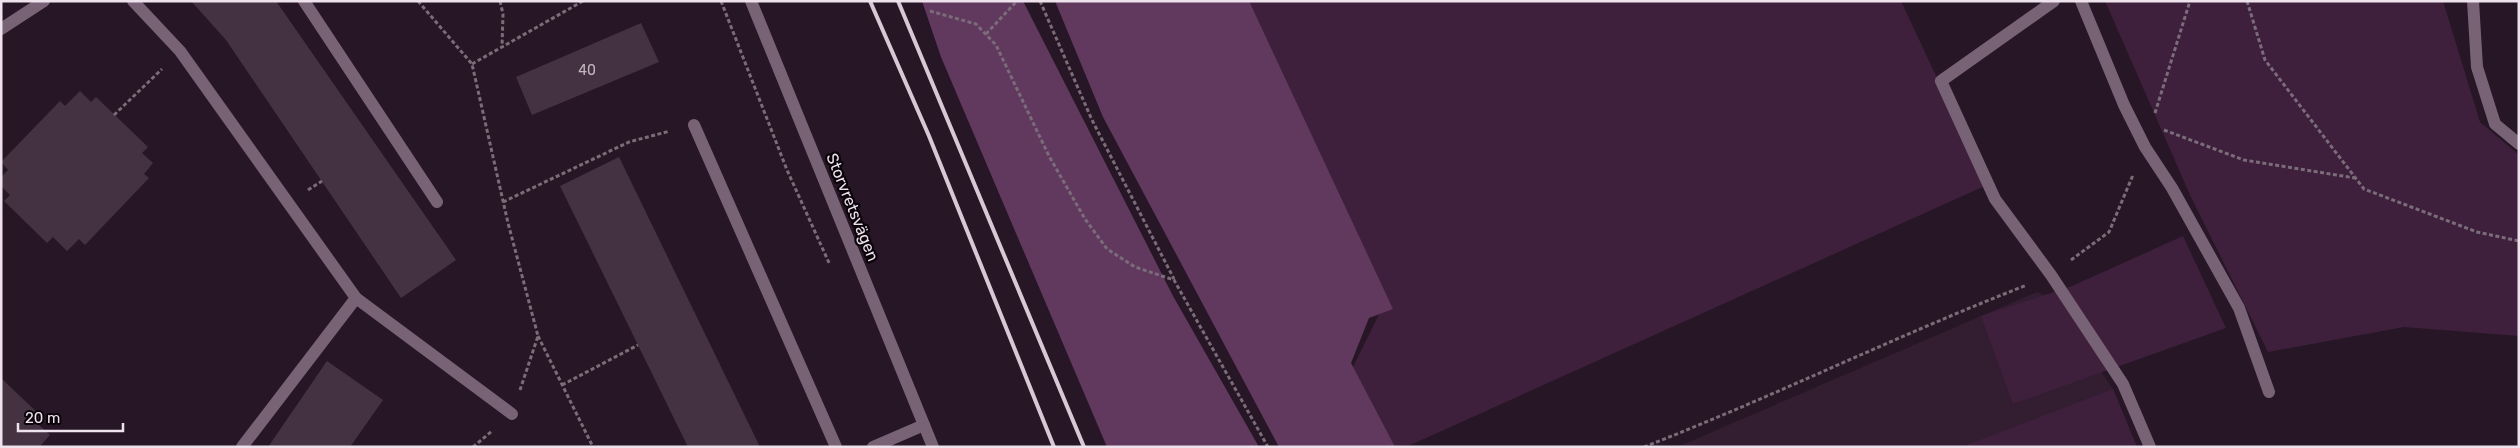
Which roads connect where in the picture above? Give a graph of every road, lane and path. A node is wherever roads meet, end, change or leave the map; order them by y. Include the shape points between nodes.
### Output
1 (44, 1) edge
2 (133, 1) edge
3 (304, 1) edge
4 (418, 1) edge
5 (500, 1) edge
6 (583, 1) edge
7 (751, 1) edge
8 (1017, 1) edge
9 (1040, 1) edge
10 (2054, 1) edge
11 (2081, 1) edge
12 (2190, 1) edge
13 (2247, 1) edge
14 (2473, 1) edge
15 (930, 11) dead end
16 (1, 29) edge
17 (986, 34) junction
18 (502, 47) junction
19 (180, 51) junction
20 (472, 64) junction
21 (114, 115) dead end
22 (694, 125) joint
23 (2152, 125) junction
24 (2519, 144) edge
25 (2145, 147) junction
26 (2355, 178) junction
27 (438, 202) dead end
28 (503, 202) junction
29 (2519, 241) edge
30 (2051, 275) junction
31 (1174, 280) junction
32 (356, 298) junction
33 (538, 336) junction
34 (638, 345) dead end
35 (562, 384) junction
36 (2269, 392) dead end
37 (512, 414) junction
38 (924, 425) junction
39 (242, 447) edge
40 (474, 447) edge
41 (593, 447) edge
42 (836, 447) edge
43 (874, 447) edge
44 (933, 447) edge
45 (1268, 447) edge
46 (1644, 447) edge
47 (2150, 447) edge

1 - 16 street
2 - 19 street
3 - 27 street
4 - 20 path
5 - 18 path
6 - 18 path
7 - 38 street, Storvretsvägen
8 - 17 path
9 - 31 path via 1092,120
10 - 30 street via 1941,81 1994,199
11 - 25 street
12 - 23 path
13 - 26 path via 2265,60
14 - 24 street via 2477,67 2495,124
15 - 17 path via 976,24
17 - 31 path via 996,45 1058,172 1107,249 1135,267
18 - 20 path
19 - 21 path
19 - 32 street
20 - 28 path
22 - 28 path via 629,142
22 - 42 street
23 - 25 path
23 - 26 path via 2244,160
25 - 30 path via 2109,232
25 - 36 street via 2172,188 2239,308
26 - 29 path via 2364,188 2477,232
28 - 33 path
30 - 46 path via 1946,316
30 - 47 street via 2123,384
31 - 45 path
32 - 37 street
32 - 39 street
33 - 35 path
33 - 37 path
34 - 35 path
35 - 41 path
37 - 40 path
38 - 43 street
38 - 44 street, Storvretsvägen

